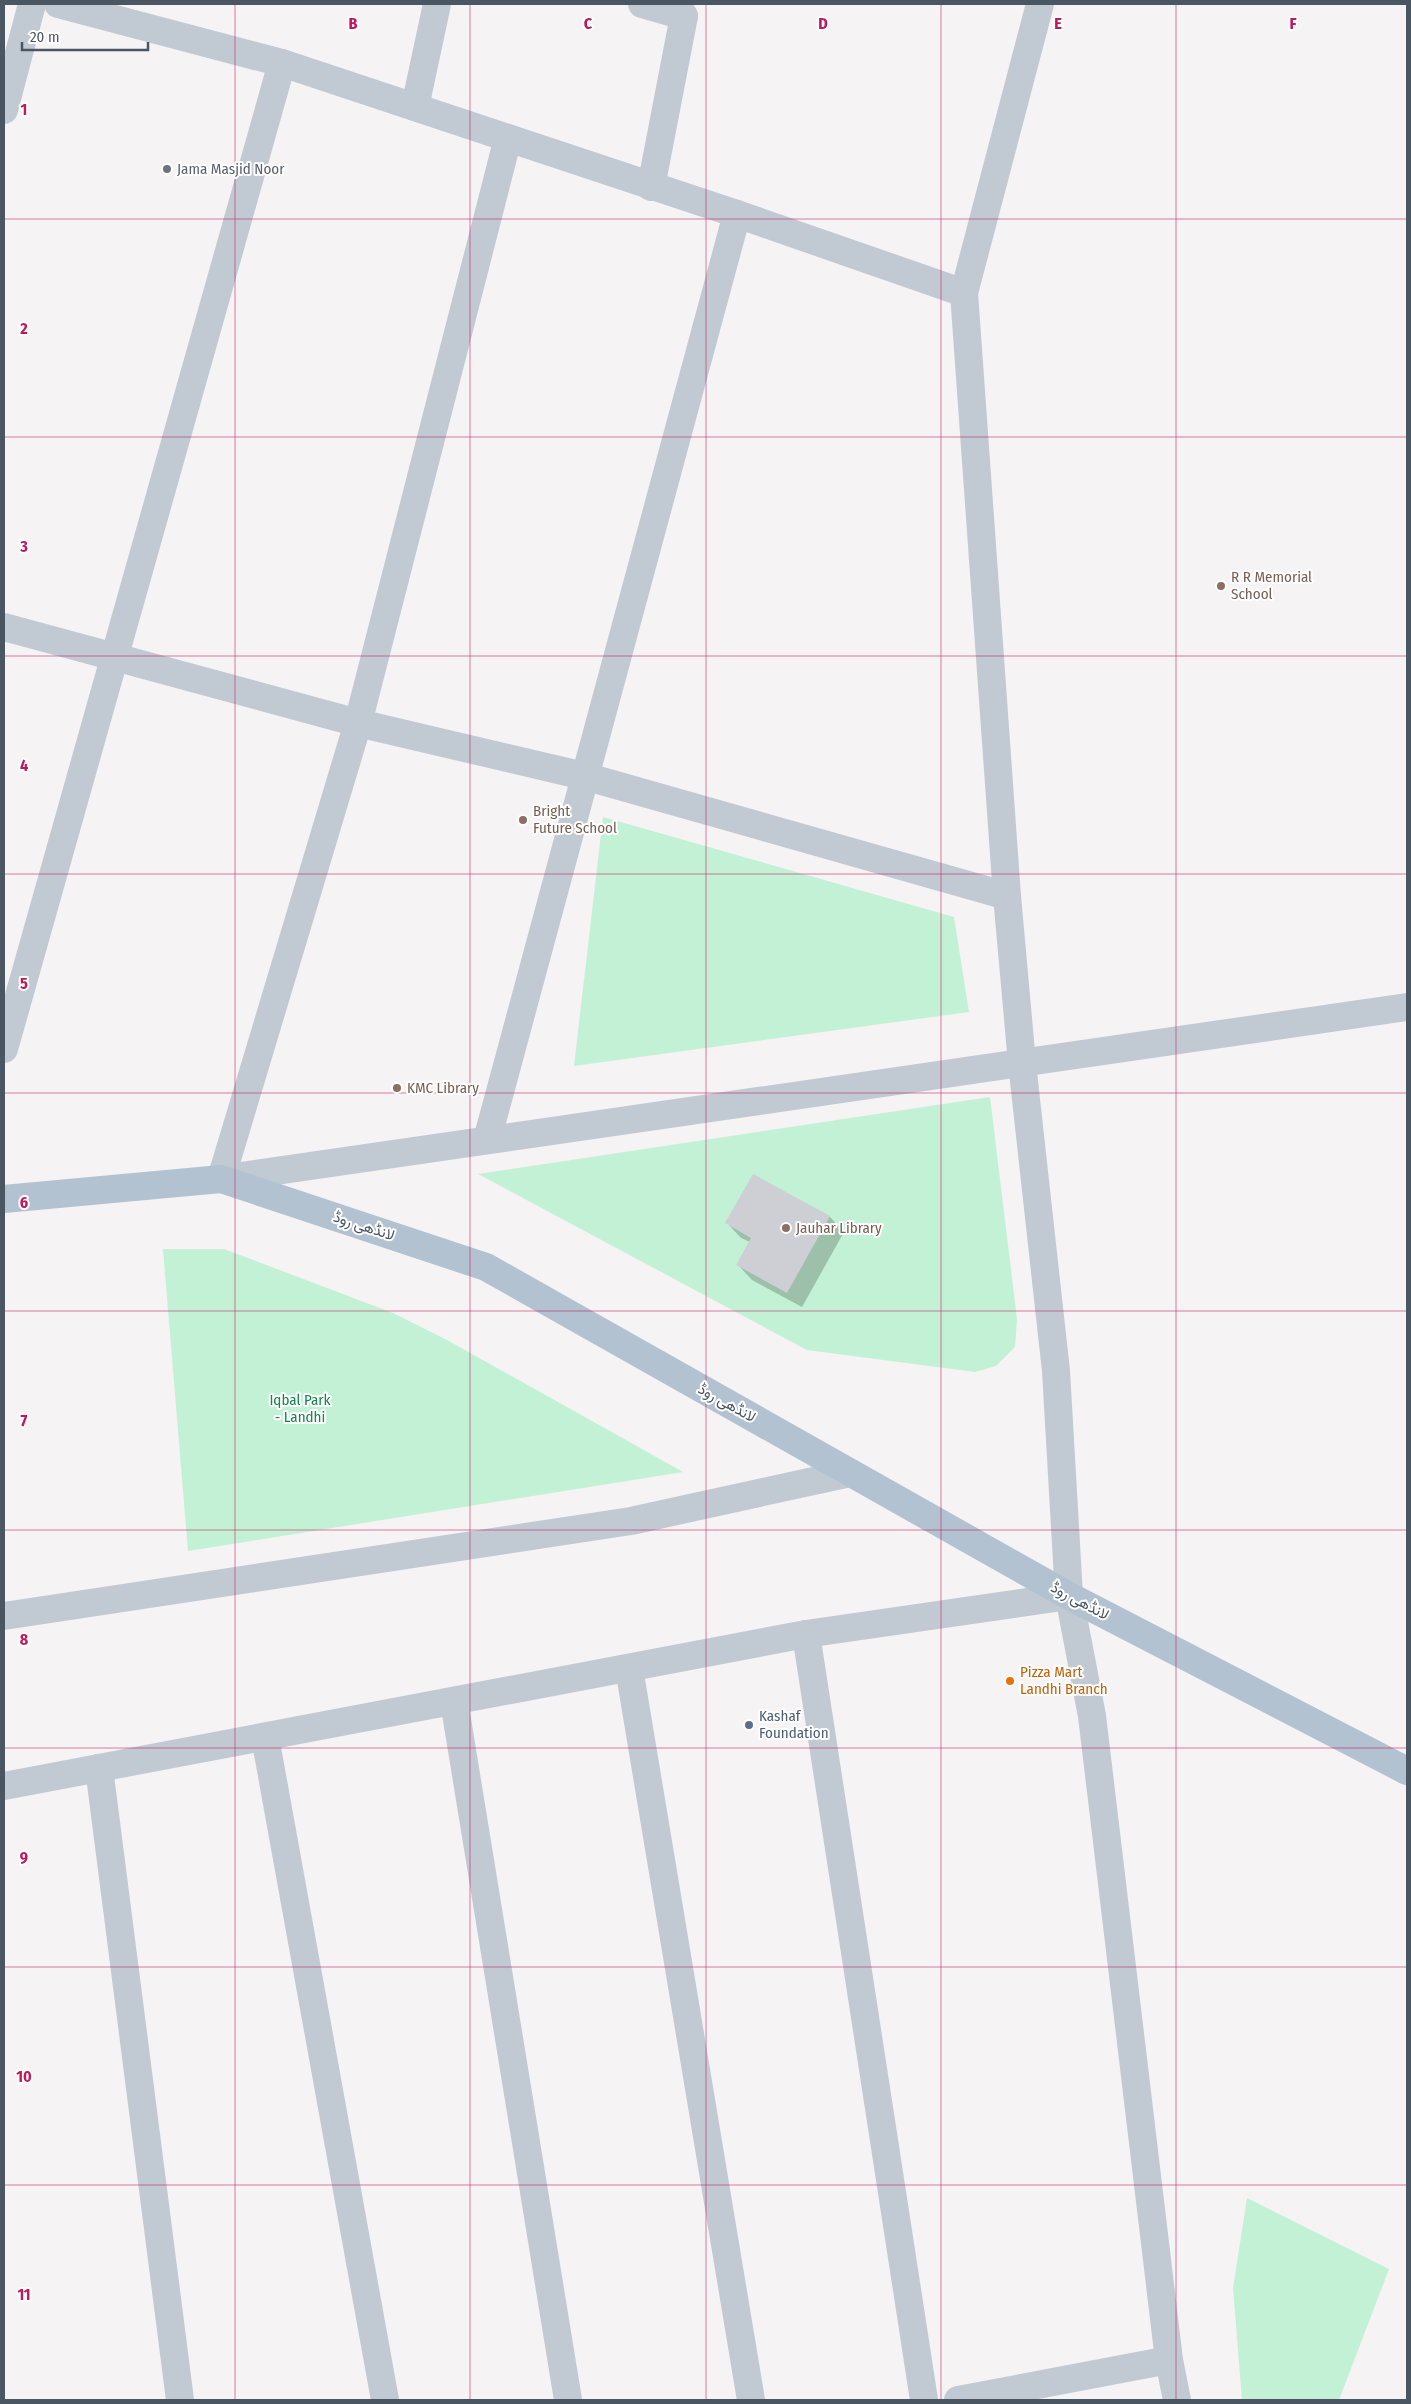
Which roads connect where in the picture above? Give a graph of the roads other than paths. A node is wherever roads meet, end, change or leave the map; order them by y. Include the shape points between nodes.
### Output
1 (32, 4) edge
2 (58, 4) edge
3 (437, 4) edge
4 (642, 4) edge
5 (1040, 4) edge
6 (680, 10) edge
7 (282, 63) junction
8 (415, 107) junction
9 (4, 110) edge
10 (508, 138) junction
11 (651, 187) junction
12 (737, 214) junction
13 (964, 293) junction
14 (4, 627) edge
15 (115, 657) junction
16 (358, 723) junction
17 (584, 776) junction
18 (1007, 896) junction
19 (1407, 1007) edge
20 (4, 1049) edge
21 (1022, 1063) junction
22 (487, 1140) junction
23 (221, 1179) junction
24 (4, 1199) edge
25 (850, 1473) junction
26 (1068, 1596) junction
27 (4, 1616) edge
28 (806, 1634) junction
29 (629, 1668) junction
30 (454, 1702) junction
31 (266, 1737) junction
32 (99, 1768) junction
33 (1407, 1771) edge
34 (4, 1786) edge
35 (1169, 2360) junction
36 (180, 2400) edge
37 (385, 2400) edge
38 (568, 2400) edge
39 (751, 2400) edge
40 (924, 2400) edge
41 (958, 2400) edge
42 (1176, 2400) edge

1 - 9 street
2 - 7 street
3 - 8 street
4 - 6 street
5 - 13 street
6 - 11 street
7 - 8 street
7 - 15 street
8 - 10 street
10 - 11 street
10 - 16 street
11 - 12 street
12 - 13 street
12 - 17 street
13 - 18 street
14 - 15 street
15 - 16 street
15 - 20 street
16 - 17 street
16 - 23 street
17 - 18 street
17 - 22 street
18 - 21 street
19 - 21 street
21 - 22 street
21 - 26 street via 1056,1371
22 - 23 street
23 - 24 main road, لانڈھی روڈ
23 - 25 main road, لانڈھی روڈ via 486,1267
25 - 26 main road, لانڈھی روڈ
25 - 27 street via 631,1521
26 - 28 street
26 - 33 main road, لانڈھی روڈ
26 - 35 street via 1092,1716
28 - 29 street
28 - 40 street
29 - 30 street
29 - 39 street
30 - 31 street
30 - 38 street
31 - 32 street
31 - 37 street
32 - 34 street
32 - 36 street
35 - 41 street
35 - 42 street

